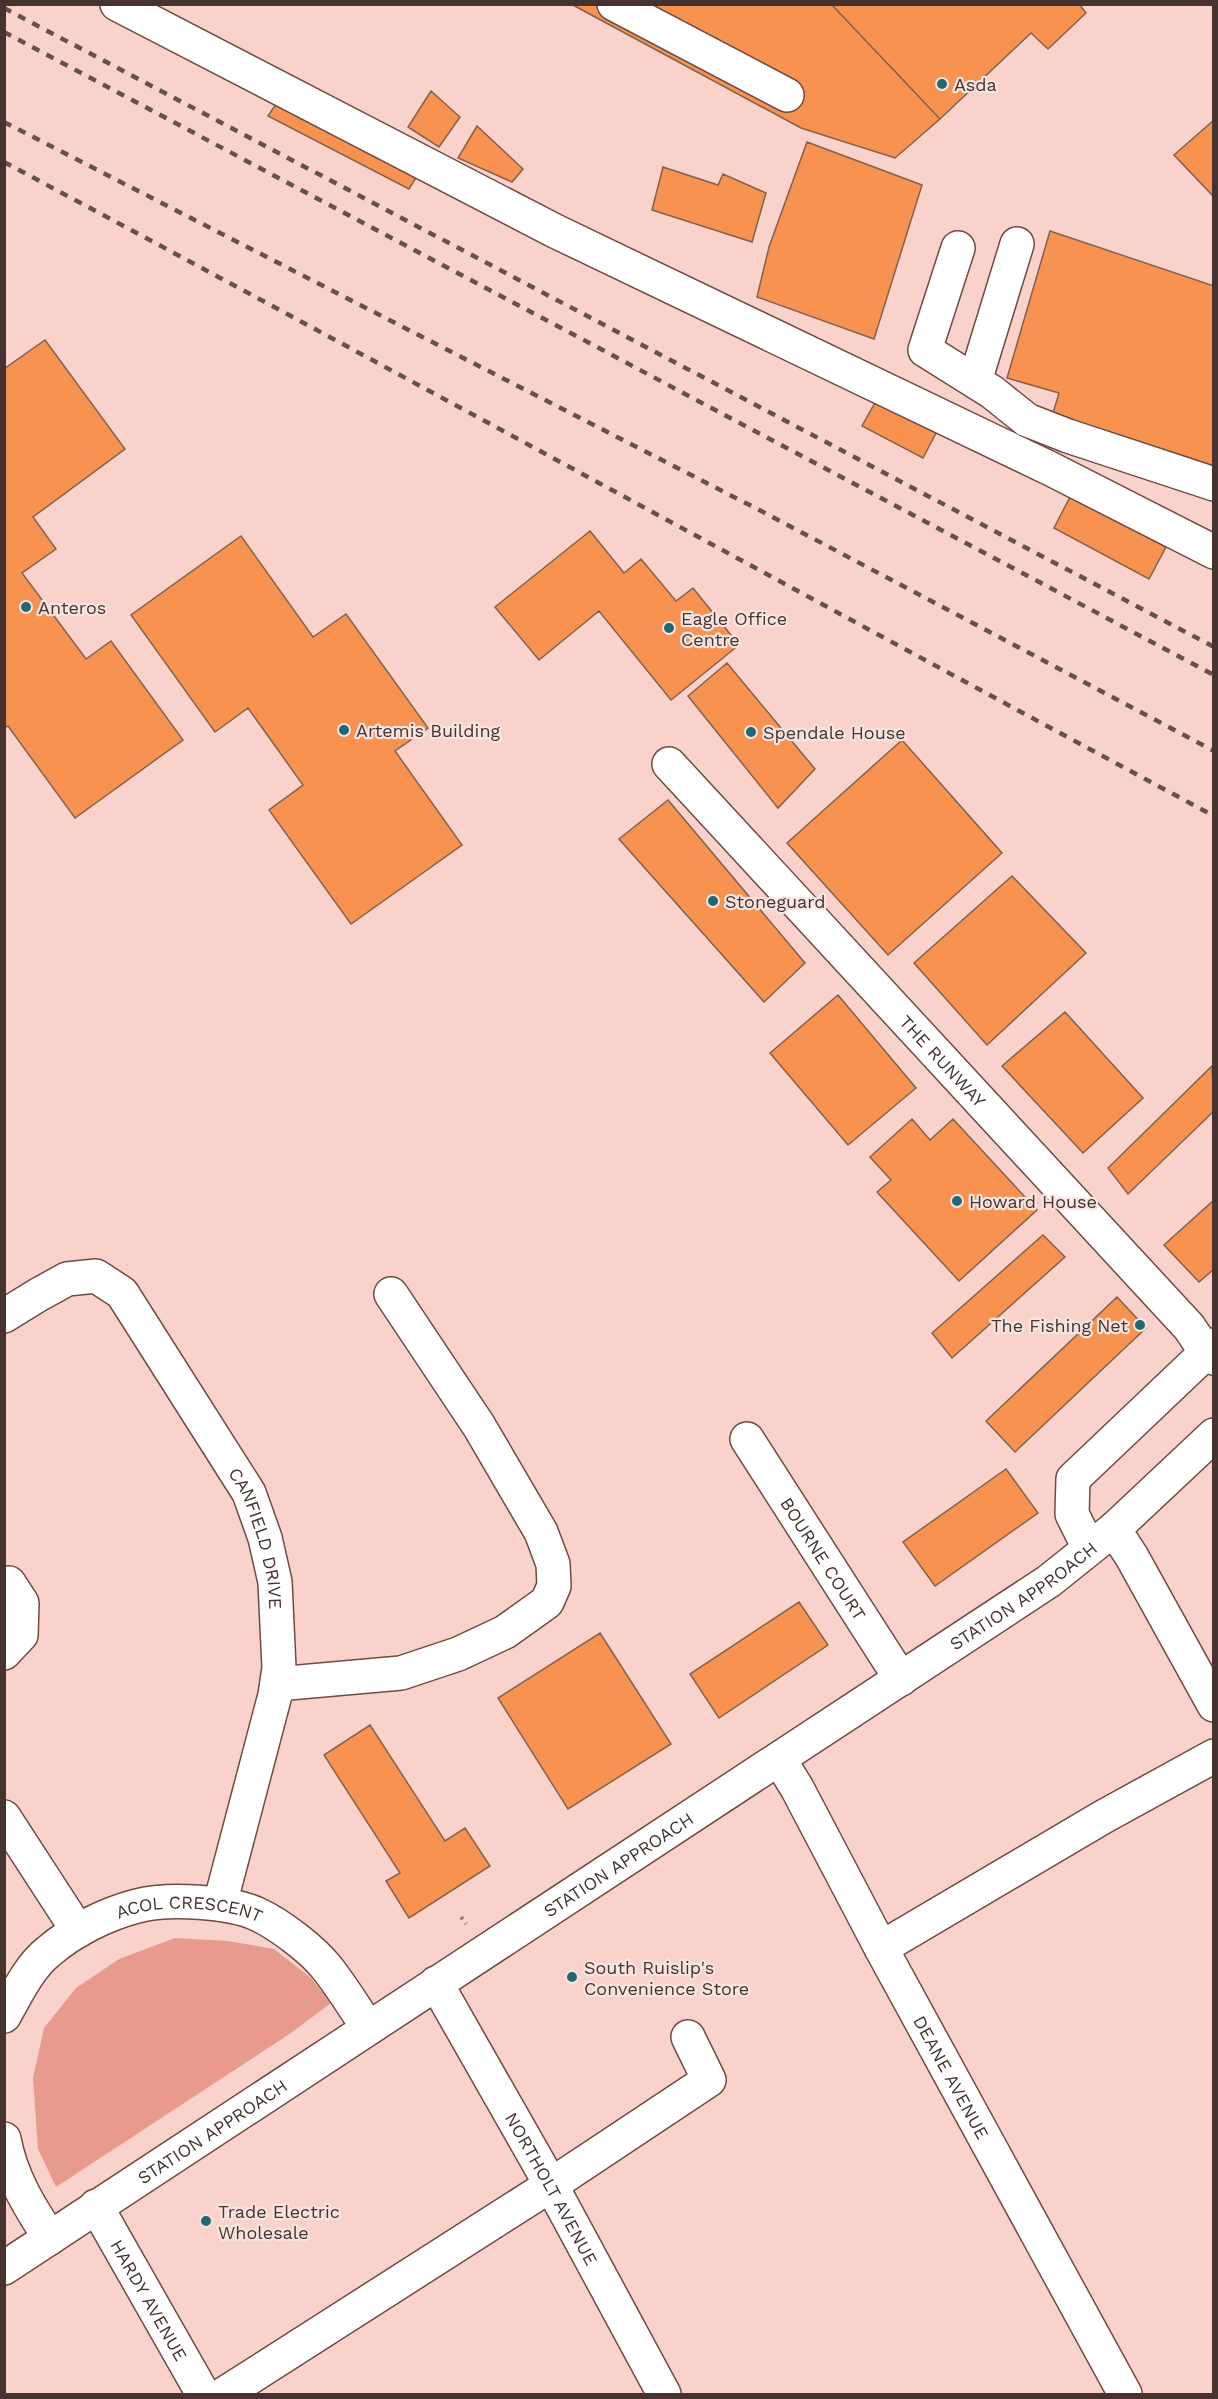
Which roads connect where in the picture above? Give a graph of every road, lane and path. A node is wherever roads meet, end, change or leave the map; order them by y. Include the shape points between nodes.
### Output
1 (117, 4) edge
2 (614, 4) edge
3 (788, 95) dead end
4 (1017, 244) dead end
5 (958, 248) dead end
6 (975, 381) junction
7 (1214, 484) edge
8 (1214, 552) edge
9 (669, 764) dead end
10 (391, 1294) dead end
11 (4, 1316) edge
12 (1211, 1351) edge
13 (1214, 1435) edge
14 (747, 1439) dead end
15 (1101, 1539) junction
16 (9, 1582) dead end
17 (4, 1653) edge
18 (900, 1679) junction
19 (277, 1684) junction
20 (1214, 1705) edge
21 (1214, 1756) edge
22 (779, 1759) junction
23 (4, 1816) edge
24 (220, 1904) junction
25 (78, 1931) junction
26 (881, 1948) junction
27 (436, 1983) junction
28 (4, 2016) edge
29 (368, 2028) junction
30 (688, 2037) dead end
31 (4, 2139) edge
32 (551, 2185) junction
33 (12, 2194) edge
34 (96, 2206) junction
35 (50, 2238) junction
36 (4, 2268) edge
37 (202, 2394) edge
38 (224, 2394) edge
39 (664, 2394) edge
40 (1125, 2394) edge

1 - 8 street via 555,231 1051,469
2 - 3 street
4 - 6 street
5 - 6 street via 925,350
6 - 7 street via 1027,420
9 - 12 street, THE RUNWAY
10 - 19 street via 479,1426 541,1532 553,1564 554,1586 547,1602 513,1626 458,1654 401,1673
11 - 19 street, CANFIELD DRIVE via 67,1279 96,1276 122,1293 249,1492 275,1582
12 - 15 street via 1074,1479 1072,1514
13 - 15 street, STATION APPROACH
14 - 18 street, BOURNE COURT
15 - 18 street, STATION APPROACH via 1049,1581
15 - 20 street via 1132,1557
16 - 17 street via 22,1603 21,1635
18 - 22 street, STATION APPROACH
19 - 24 street, CANFIELD DRIVE
21 - 26 street via 1102,1816
22 - 26 street, DEANE AVENUE
22 - 27 street, STATION APPROACH
23 - 25 street
24 - 25 street, ACOL CRESCENT via 138,1905
24 - 29 street, ACOL CRESCENT via 258,1915 291,1936 326,1966
25 - 28 street, ACOL CRESCENT via 46,1953
26 - 40 street, DEANE AVENUE
27 - 29 street, STATION APPROACH
27 - 32 street, NORTHOLT AVENUE
29 - 34 street, STATION APPROACH
30 - 32 street via 709,2080
31 - 33 street
32 - 38 street
32 - 39 street, NORTHOLT AVENUE
33 - 35 street via 28,2205
34 - 35 street, STATION APPROACH
34 - 37 street, HARDY AVENUE
35 - 36 street, STATION APPROACH

